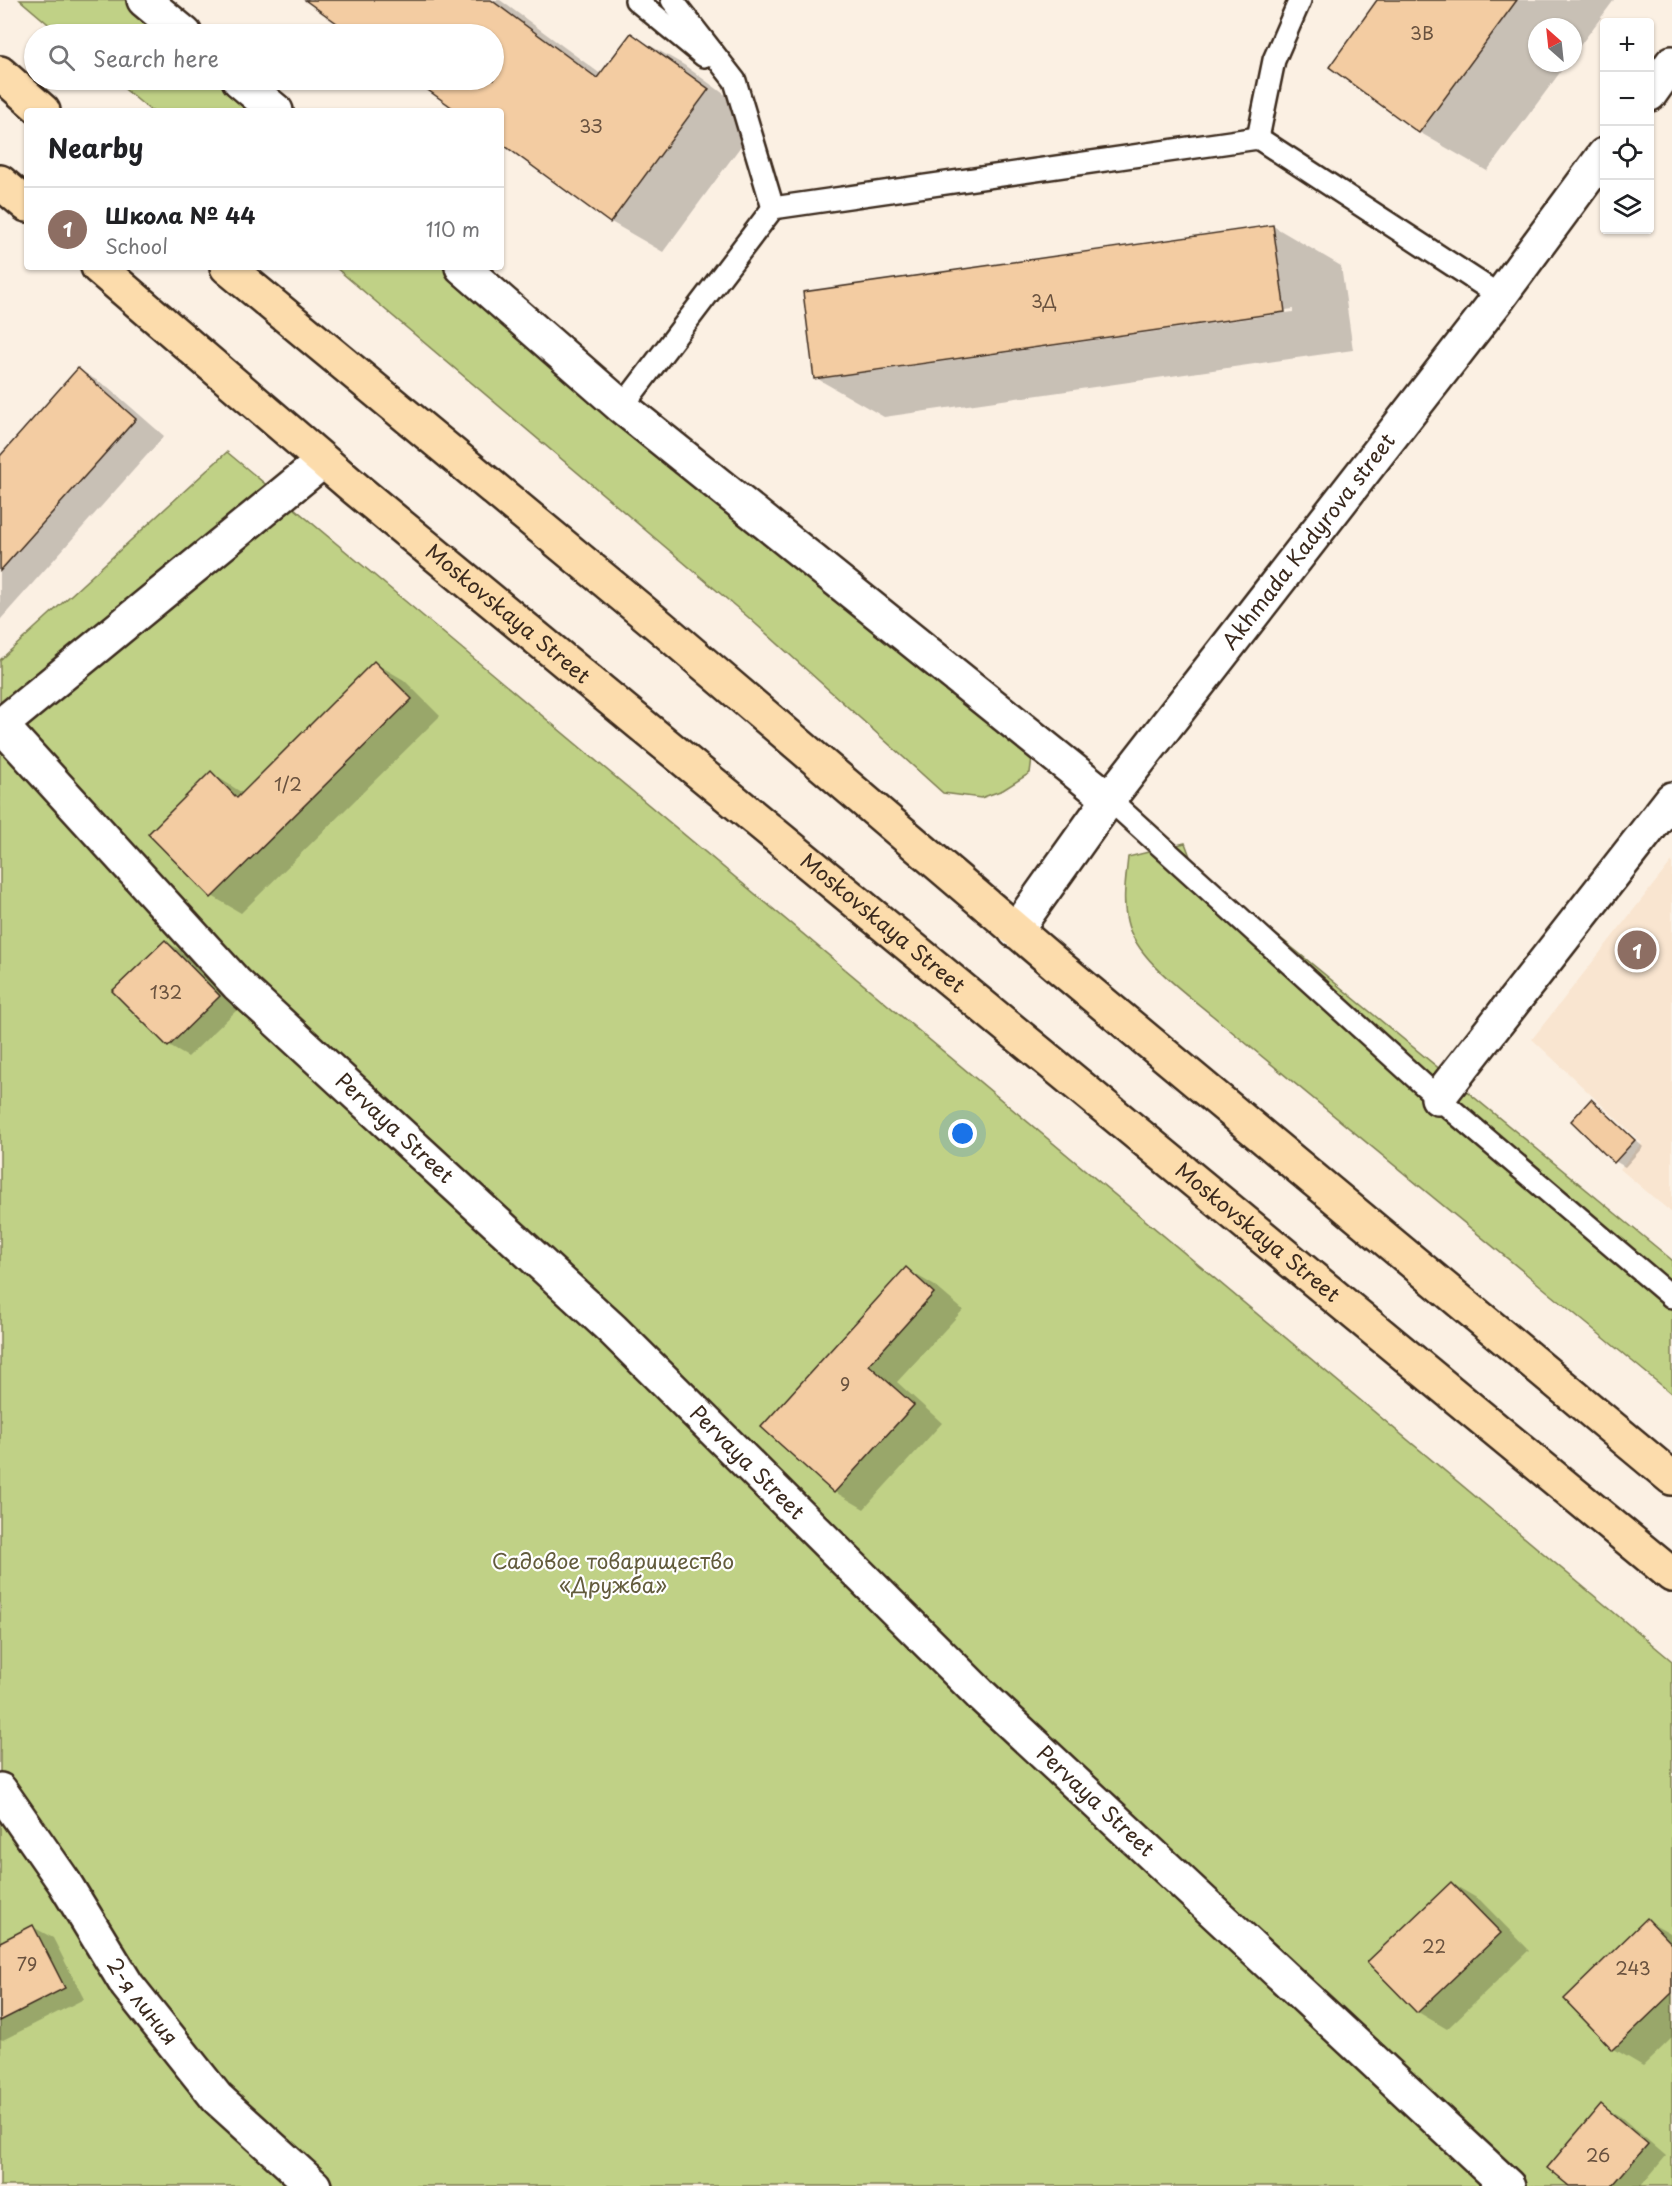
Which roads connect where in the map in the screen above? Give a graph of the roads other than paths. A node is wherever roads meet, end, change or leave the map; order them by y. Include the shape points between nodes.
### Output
1 (144, 0) edge
2 (636, 0) edge
3 (672, 0) edge
4 (1300, 0) edge
5 (173, 24) edge
6 (1672, 63) edge
7 (0, 73) edge
8 (735, 81) junction
9 (1654, 88) edge
10 (251, 90) edge
11 (40, 108) edge
12 (272, 108) edge
13 (1258, 138) junction
14 (1600, 162) edge
15 (0, 182) edge
16 (24, 202) edge
17 (773, 208) junction
18 (101, 270) edge
19 (231, 270) edge
20 (465, 270) edge
21 (1500, 296) junction
22 (622, 407) junction
23 (323, 461) junction
24 (0, 725) edge
25 (1109, 798) junction
26 (1672, 799) edge
27 (1015, 931) junction
28 (1438, 1098) junction
29 (1672, 1297) edge
30 (1672, 1478) edge
31 (1672, 1575) edge
32 (0, 1790) edge
33 (314, 2186) edge
34 (1508, 2186) edge

1 - 5 street
2 - 8 lane
3 - 8 lane
4 - 13 lane via 1274,60
6 - 9 street
7 - 11 highway
8 - 17 lane
10 - 12 street
13 - 17 lane
13 - 21 lane
14 - 21 street, Akhmada Kadyrova street
15 - 16 highway
17 - 22 lane
18 - 23 highway, Moskovskaya Street
19 - 27 highway via 655,622
20 - 22 street
21 - 25 street, Akhmada Kadyrova street
22 - 25 street
23 - 24 street
23 - 31 highway, Moskovskaya Street
24 - 34 street, Pervaya Street via 237,984 613,1330 981,1695
25 - 27 street, Akhmada Kadyrova street
25 - 28 lane
26 - 28 street
27 - 30 highway
28 - 29 lane
32 - 33 street, 2-я линия via 64,1882 127,1985 217,2098

